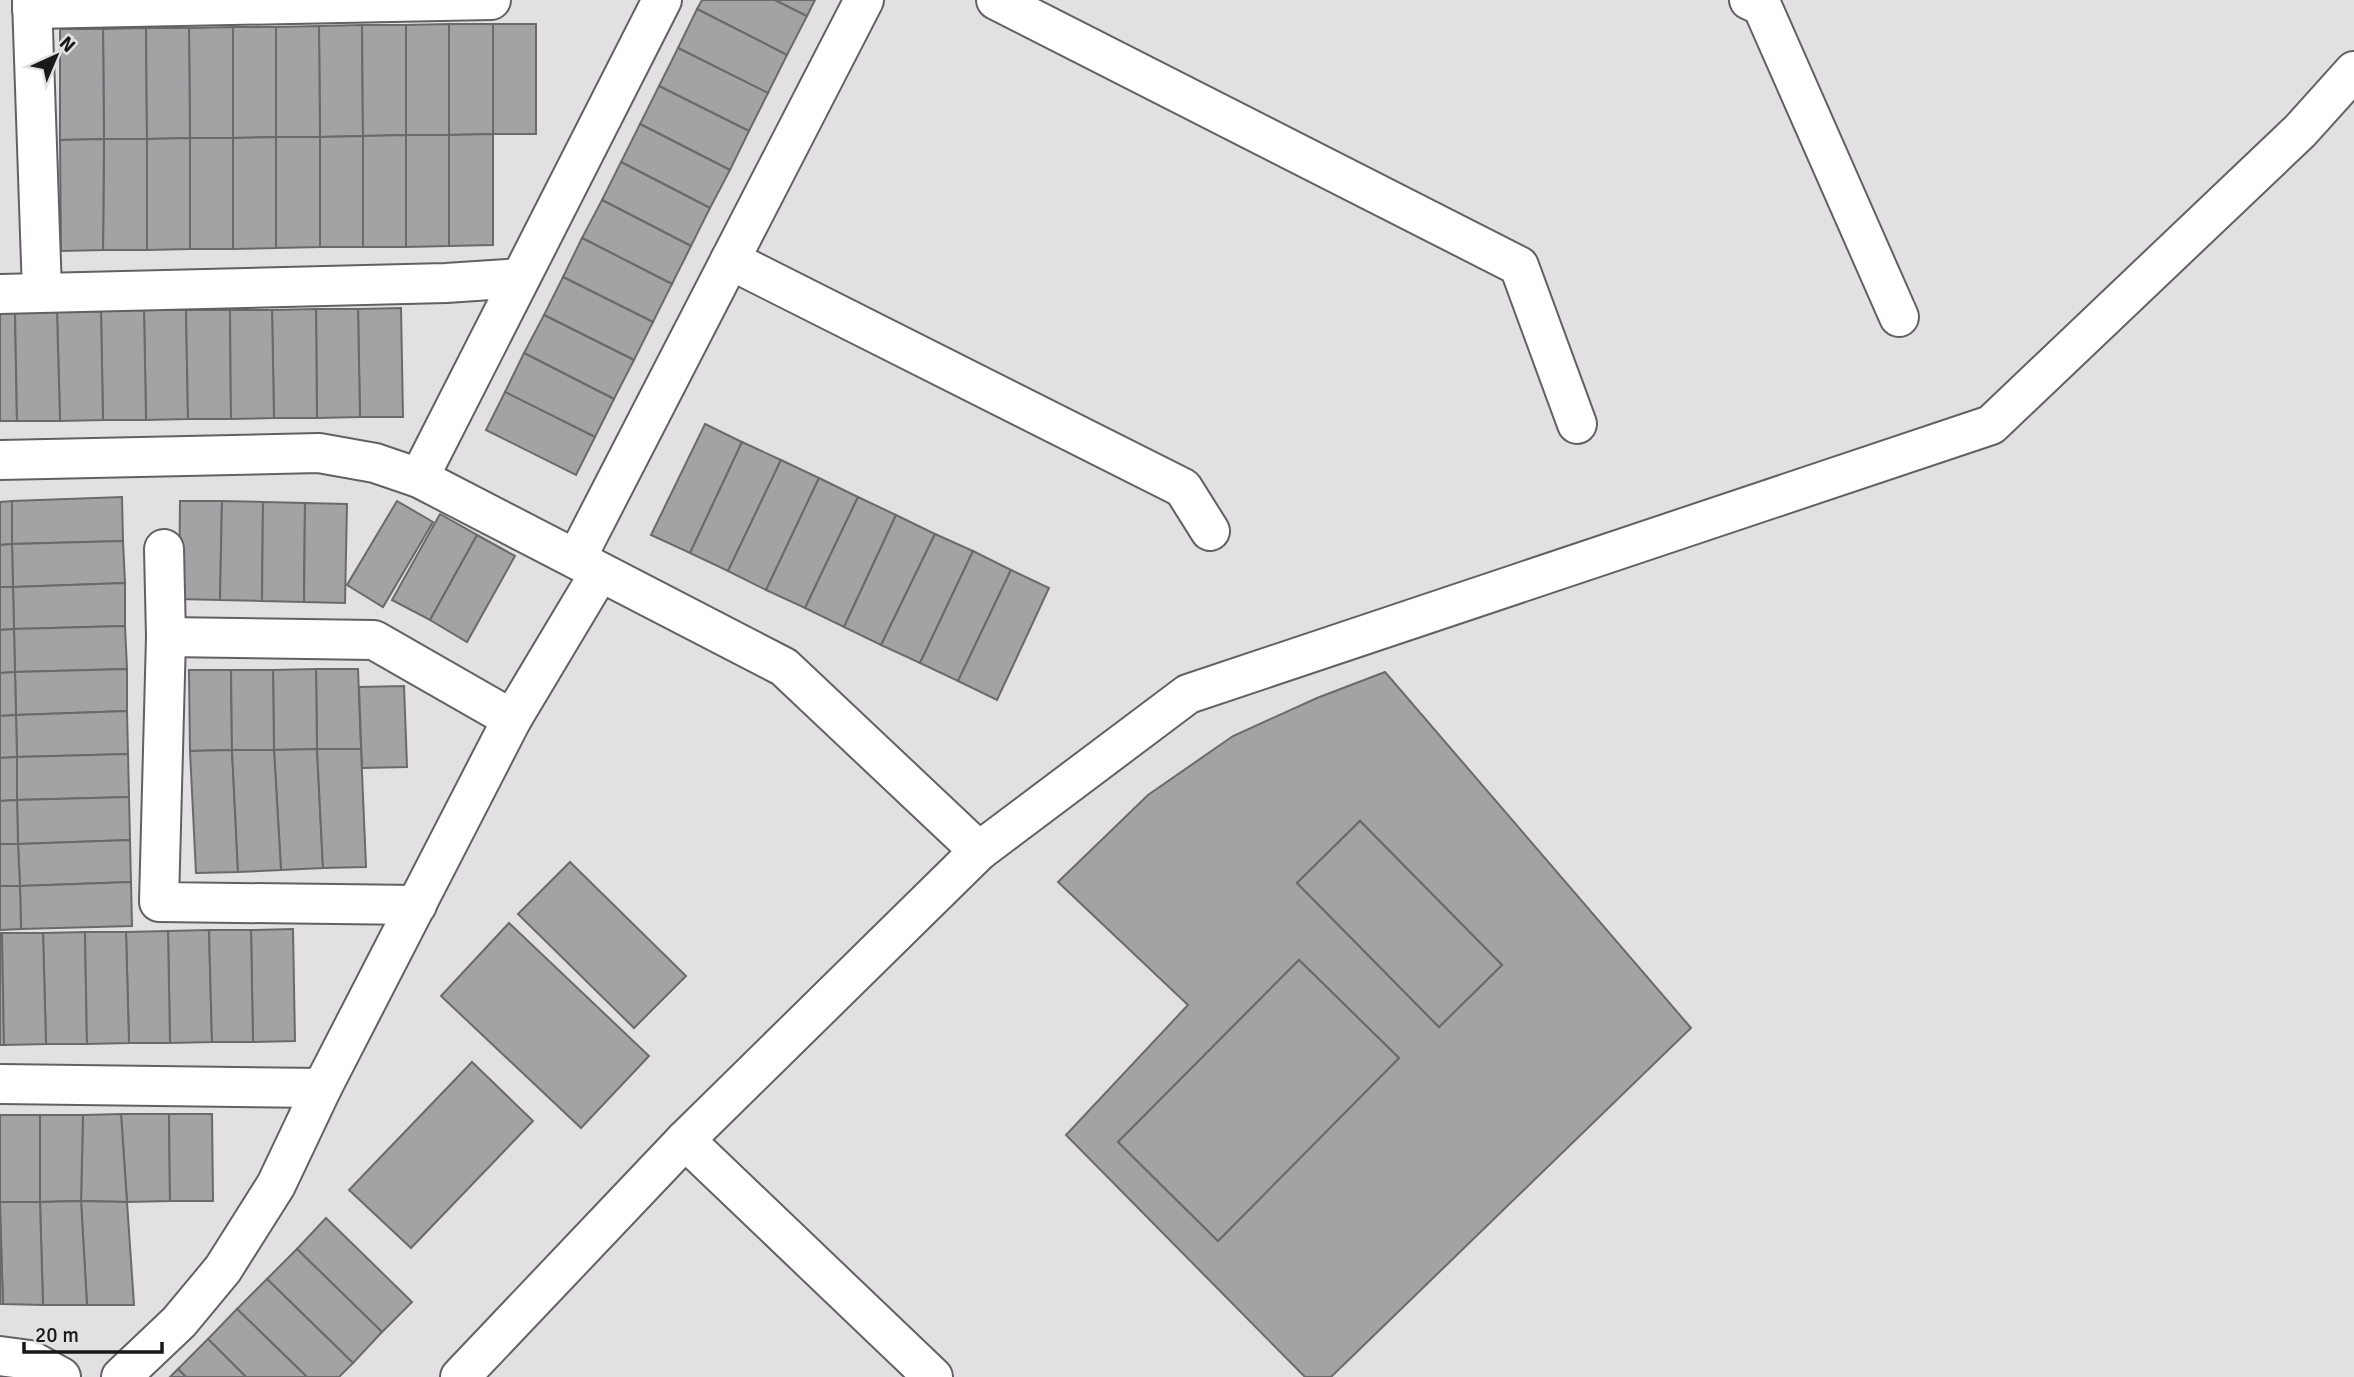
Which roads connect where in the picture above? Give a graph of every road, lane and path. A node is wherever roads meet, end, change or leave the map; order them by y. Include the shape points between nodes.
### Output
1 (491, 0) edge
2 (662, 0) edge
3 (863, 0) edge
4 (996, 0) edge
5 (1749, 0) edge
6 (32, 5) edge
7 (2354, 71) edge
8 (730, 260) junction
9 (520, 278) junction
10 (42, 292) junction
11 (0, 294) edge
12 (1899, 317) dead end
13 (1577, 424) dead end
14 (0, 460) edge
15 (419, 478) junction
16 (1210, 531) dead end
17 (164, 549) dead end
18 (588, 566) junction
19 (166, 637) junction
20 (512, 719) junction
21 (979, 851) junction
22 (416, 905) junction
23 (0, 1084) edge
24 (322, 1088) junction
25 (685, 1140) junction
26 (0, 1356) edge
27 (61, 1377) edge
28 (121, 1377) edge
29 (460, 1377) edge
30 (933, 1377) edge

1 - 6 street
2 - 9 street
3 - 8 street
4 - 13 street via 1519,266
5 - 12 street via 1762,6
6 - 10 street
7 - 21 street via 2300,131 1990,425 1188,694
8 - 16 street via 1183,488
8 - 18 street
9 - 10 street
9 - 15 street
10 - 11 street
14 - 15 street via 319,453 375,463
15 - 18 street
17 - 19 street
18 - 20 street
18 - 21 street via 784,667
19 - 20 street via 374,640
19 - 22 street via 159,902
20 - 22 street
21 - 25 street
22 - 24 street
23 - 24 street
24 - 28 street via 276,1185 223,1269 178,1322
25 - 29 street
25 - 30 street
26 - 27 street via 30,1360

